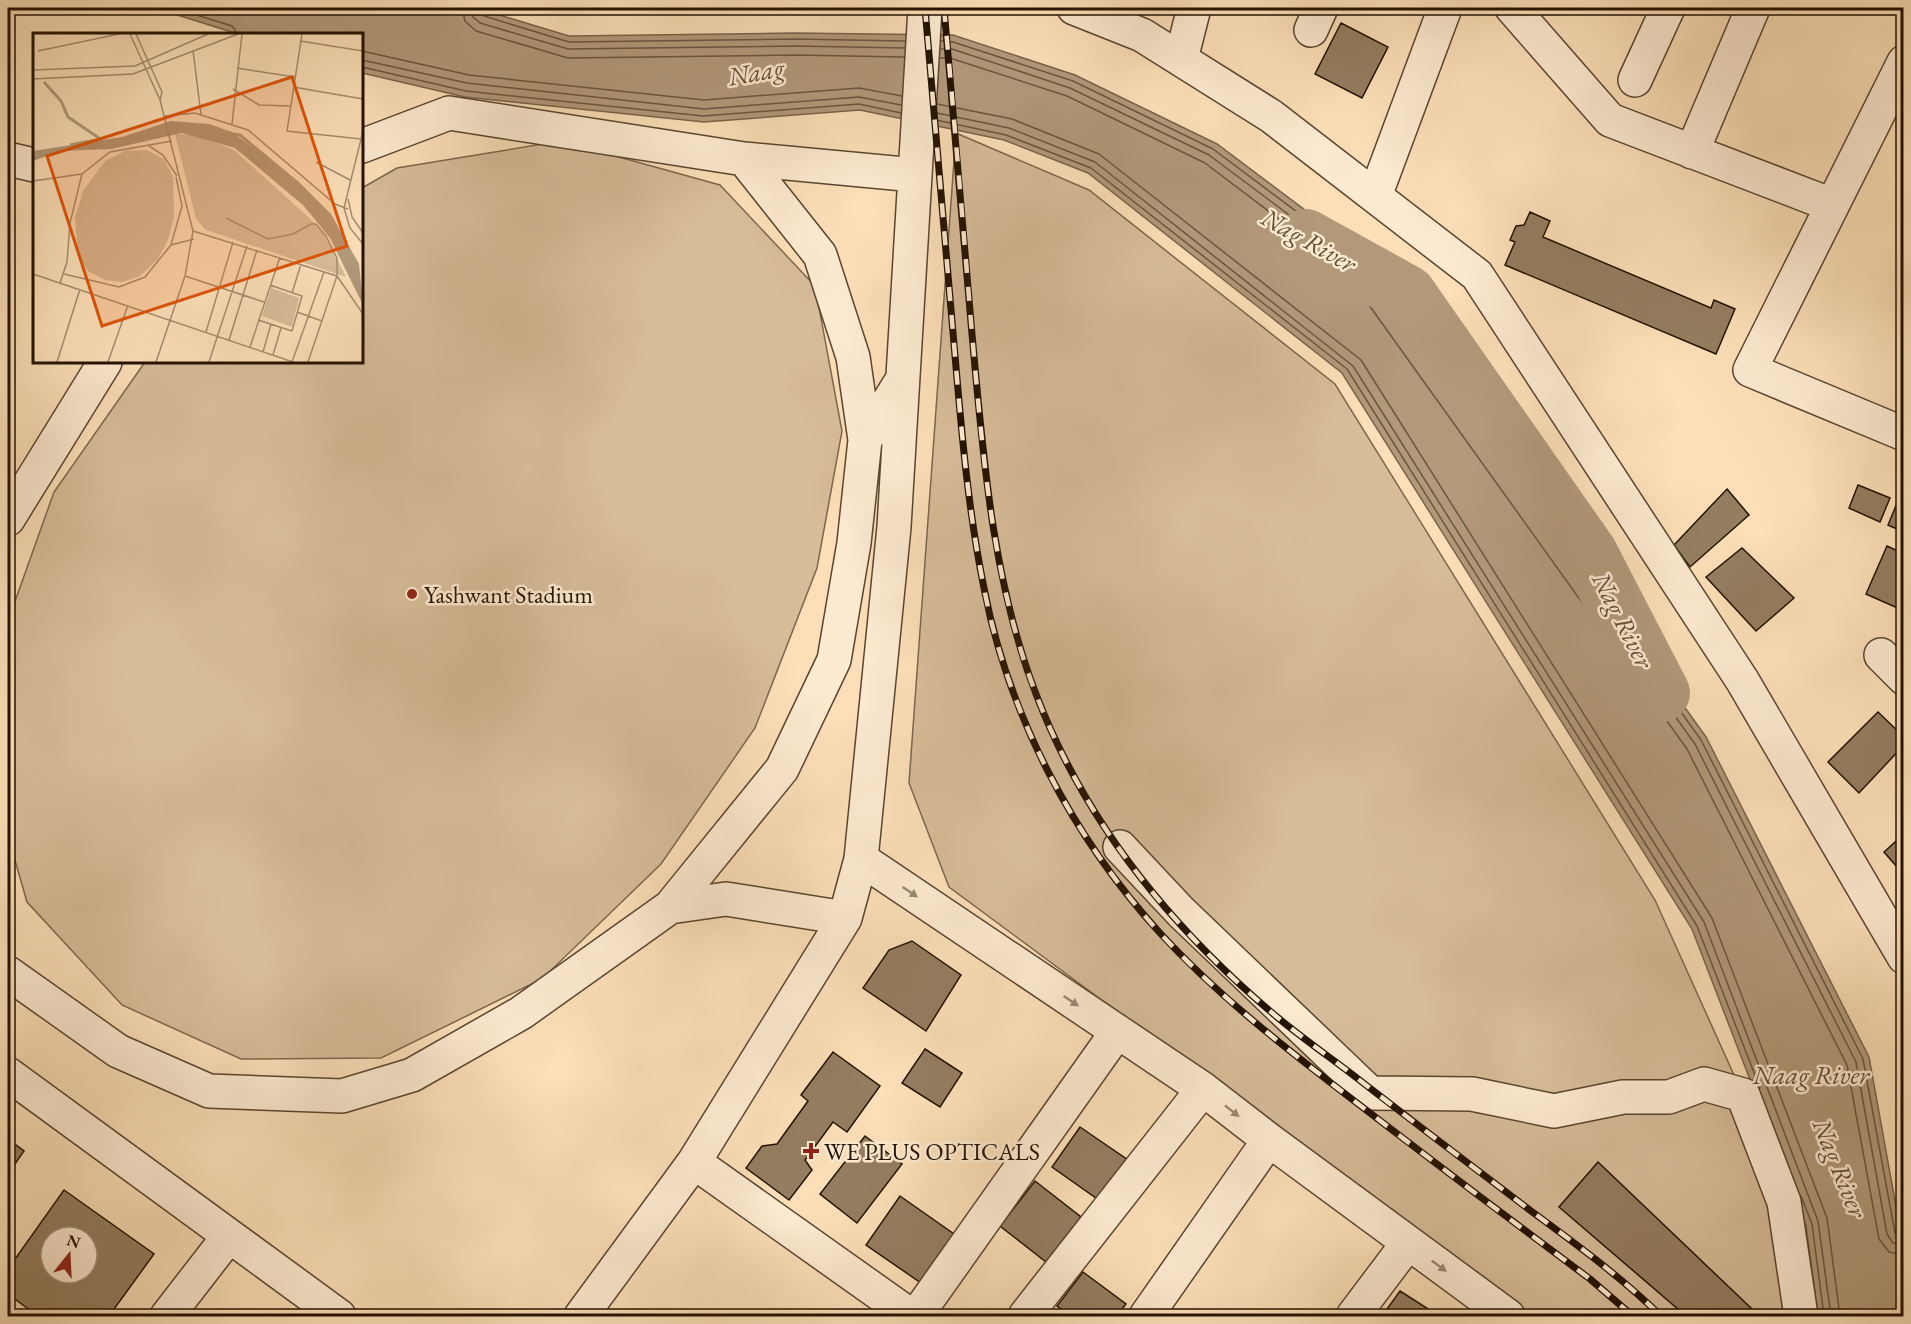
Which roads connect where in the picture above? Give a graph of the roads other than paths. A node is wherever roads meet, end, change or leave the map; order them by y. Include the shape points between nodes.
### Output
1 (1074, 8) edge
2 (1194, 8) edge
3 (1445, 8) edge
4 (1512, 8) edge
5 (1668, 8) edge
6 (1753, 8) edge
7 (925, 18) edge
8 (1181, 59) junction
9 (1901, 75) edge
10 (1635, 80) dead end
11 (363, 146) edge
12 (1692, 152) junction
13 (8, 159) edge
14 (744, 159) junction
15 (916, 164) junction
16 (33, 165) edge
17 (1375, 196) junction
18 (1832, 205) junction
19 (104, 363) edge
20 (903, 378) junction
21 (1904, 434) edge
22 (865, 440) junction
23 (8, 519) edge
24 (1120, 847) dead end
25 (861, 859) junction
26 (670, 907) junction
27 (845, 918) junction
28 (1904, 957) edge
29 (8, 973) edge
30 (1117, 1032) junction
31 (8, 1074) edge
32 (1203, 1089) junction
33 (1269, 1140) junction
34 (694, 1162) junction
35 (229, 1236) junction
36 (1408, 1243) junction
37 (167, 1317) edge
38 (339, 1317) edge
39 (580, 1317) edge
40 (910, 1317) edge
41 (916, 1317) edge
42 (1025, 1317) edge
43 (1146, 1317) edge
44 (1353, 1317) edge
45 (1508, 1317) edge
46 (1801, 1317) edge

1 - 8 street via 1142,35
2 - 8 street
3 - 17 street
4 - 12 street via 1610,120
5 - 10 street
6 - 12 street
7 - 15 street
8 - 17 street via 1271,116
9 - 18 street
11 - 14 street via 449,113
12 - 18 street
13 - 16 street
14 - 15 street
14 - 22 street via 820,255 853,357
15 - 20 street
17 - 28 street via 1477,275 1742,680
18 - 21 street via 1750,370
19 - 23 street
20 - 22 street
20 - 25 street via 894,526
22 - 26 street via 854,543 834,660 782,770
24 - 46 street via 1181,912 1370,1093 1472,1094 1554,1111 1623,1097 1669,1097 1704,1084 1743,1095 1784,1202
25 - 27 street
25 -> 30 street
26 - 27 street via 726,899
26 - 29 street via 521,1013 412,1075 342,1096 209,1091 118,1051
27 - 34 street
30 - 32 street
30 - 41 street
31 - 35 street
32 -> 33 street
32 - 42 street
33 - 36 street
33 - 43 street
34 - 39 street
34 - 40 street
35 - 37 street
35 - 38 street
36 - 44 street
36 -> 45 street

